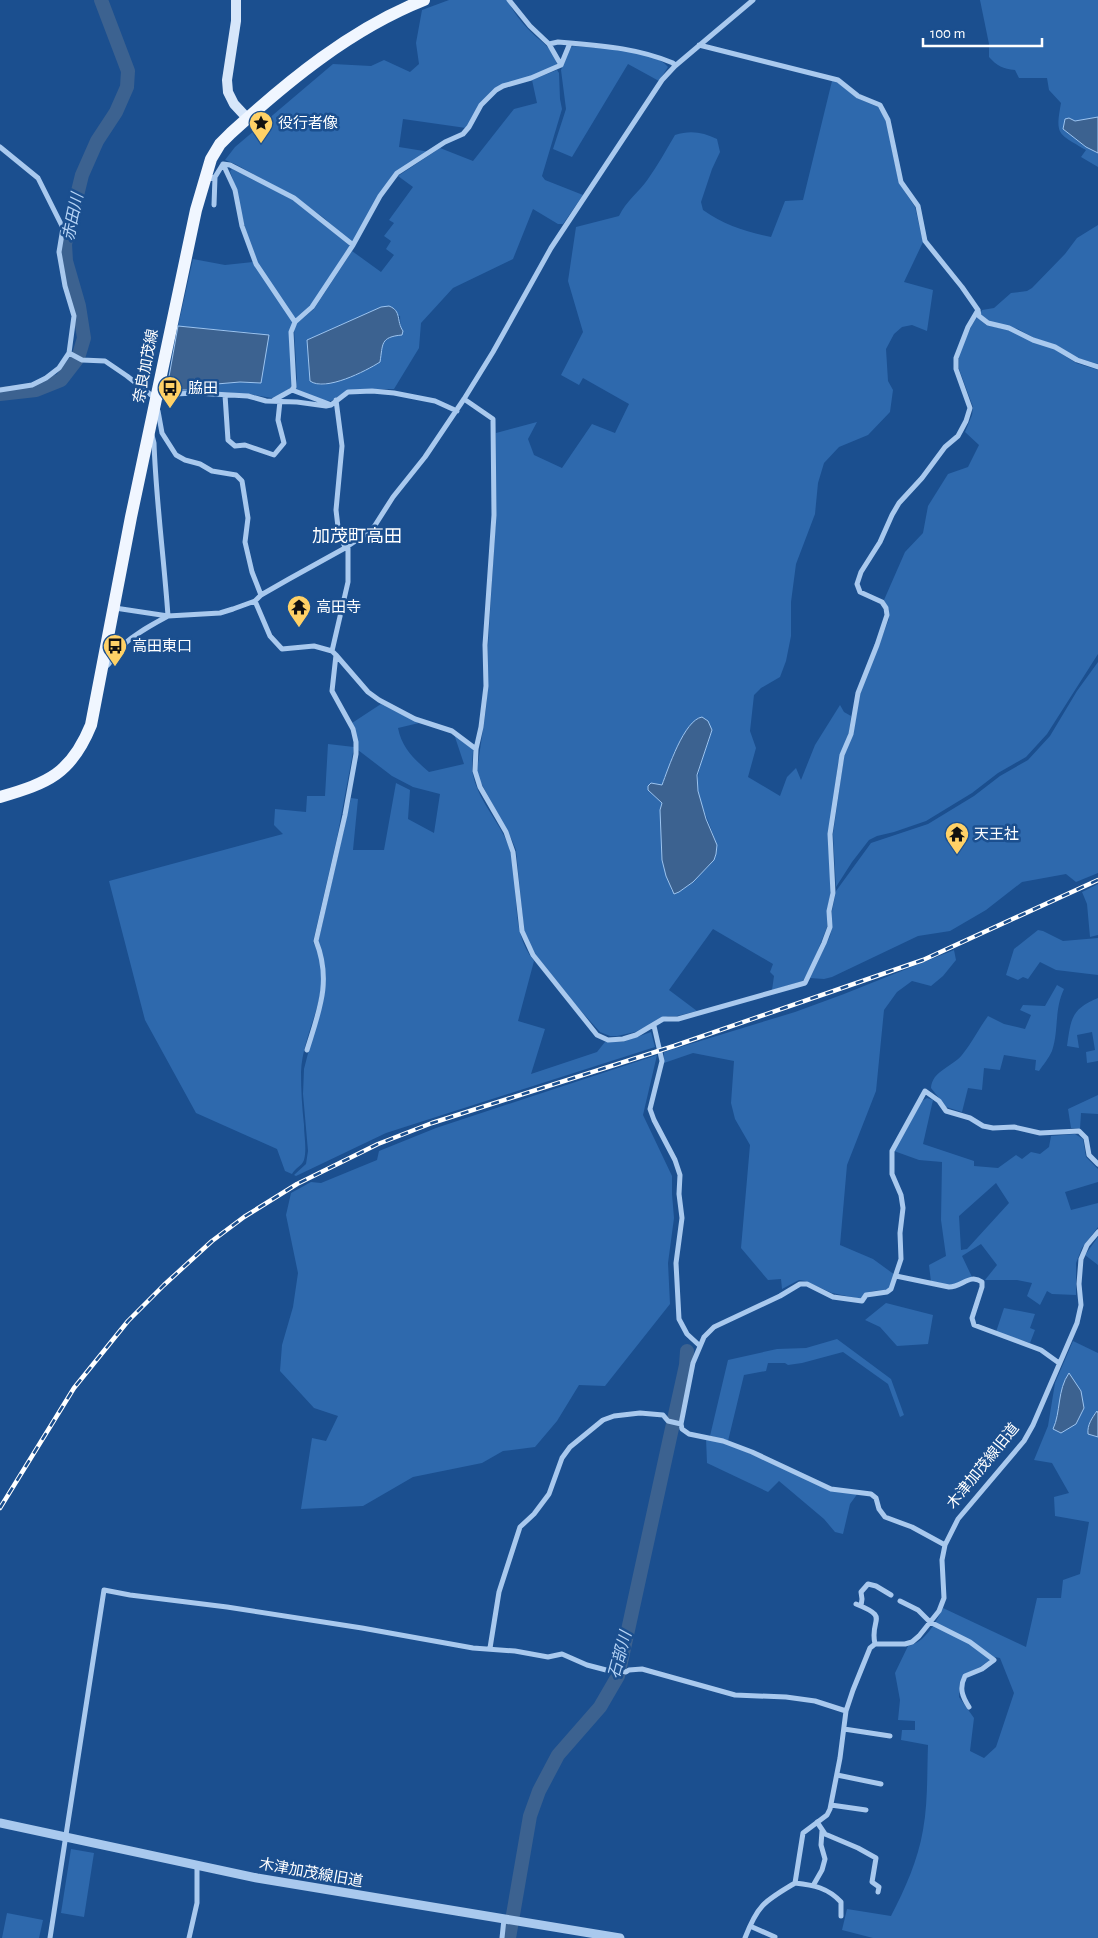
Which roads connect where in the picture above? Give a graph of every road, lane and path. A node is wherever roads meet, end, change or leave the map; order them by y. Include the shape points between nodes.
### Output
1 (236, 0) edge
2 (424, 0) edge
3 (509, 0) edge
4 (753, 0) edge
5 (570, 43) junction
6 (549, 44) junction
7 (699, 45) junction
8 (561, 65) junction
9 (675, 66) junction
10 (247, 118) junction
11 (0, 147) edge
12 (224, 164) junction
13 (210, 178) junction
14 (214, 205) dead end
15 (353, 246) junction
16 (978, 310) junction
17 (295, 322) junction
18 (69, 353) junction
19 (1098, 367) edge
20 (0, 390) edge
21 (292, 390) junction
22 (225, 395) junction
23 (156, 399) junction
24 (464, 399) junction
25 (336, 400) junction
26 (272, 401) junction
27 (280, 401) junction
28 (331, 405) junction
29 (457, 411) junction
30 (150, 431) junction
31 (347, 547) junction
32 (261, 595) junction
33 (255, 600) junction
34 (113, 608) junction
35 (168, 616) junction
36 (334, 653) junction
37 (100, 670) junction
38 (476, 749) junction
39 (0, 797) edge
40 (654, 1026) junction
41 (307, 1050) dead end
42 (1098, 1164) edge
43 (1098, 1232) edge
44 (896, 1276) junction
45 (700, 1346) junction
46 (1059, 1363) junction
47 (679, 1423) junction
48 (944, 1545) junction
49 (891, 1595) dead end
50 (900, 1601) dead end
51 (930, 1622) junction
52 (875, 1644) junction
53 (490, 1648) junction
54 (969, 1707) dead end
55 (846, 1711) junction
56 (844, 1728) junction
57 (890, 1736) dead end
58 (837, 1774) junction
59 (882, 1784) dead end
60 (830, 1805) junction
61 (866, 1810) dead end
62 (817, 1822) junction
63 (0, 1823) edge
64 (822, 1830) junction
65 (67, 1836) junction
66 (197, 1865) junction
67 (795, 1883) junction
68 (814, 1884) junction
69 (878, 1892) dead end
70 (841, 1916) dead end
71 (506, 1919) junction
72 (750, 1926) junction
73 (775, 1937) edge
74 (50, 1938) edge
75 (189, 1938) edge
76 (502, 1938) edge
77 (620, 1938) edge
78 (745, 1938) edge

1 - 10 main road via 228,92
2 - 10 main road, 奈良加茂線 via 363,29
3 - 6 street
4 - 7 street
5 - 6 street
5 - 8 street
5 - 9 street via 630,49 653,55
6 - 8 street
7 - 9 street
7 - 16 street via 838,80 858,96 880,105 888,120 901,182 918,206 925,241
8 - 15 street via 496,90 481,105 463,134 397,173 380,196
9 - 24 street via 662,80 551,248
10 - 13 main road, 奈良加茂線 via 220,144 211,159
11 - 18 street via 38,178 63,228 59,252 74,316
12 - 13 street
12 - 15 street via 294,198
12 - 17 street via 235,190 242,226 256,264
13 - 14 street
13 - 23 main road, 奈良加茂線 via 173,313
15 - 17 street via 312,307
16 - 19 street via 979,316 988,323 1009,328
16 - 40 street via 956,358 958,376 970,408 966,422 958,436 899,503 880,542 864,564 857,584 860,592 882,602 887,615 858,693 851,734 842,755 830,834 834,893 830,927 818,958 805,983 678,1019 664,1019
17 - 21 street via 291,332
18 - 20 street via 59,368 40,382 23,388
18 - 23 street via 105,362
21 - 26 street
21 - 28 street
22 - 23 street via 195,392
22 - 26 street
22 - 27 street via 230,444 245,445 274,455 284,443 278,420
23 - 30 main road, 奈良加茂線
23 - 32 street via 162,433 176,455 212,471 236,474 242,481 248,518 245,542
24 - 29 street
24 - 38 street via 493,419 494,515 485,645 486,686
25 - 28 street
25 - 29 street via 348,392 394,393 435,401
25 - 31 street via 342,446 336,510 338,527
26 - 27 street
27 - 28 street
29 - 31 street via 372,530
30 - 34 main road, 奈良加茂線
30 - 35 street via 154,443 155,492
31 - 32 street
31 - 36 street via 348,582
32 - 33 street
33 - 35 street via 220,613
33 - 36 street via 270,636 282,649 314,646
34 - 35 street
34 - 37 main road, 奈良加茂線
35 - 37 street via 142,630
36 - 38 street via 379,700 415,719 452,731
36 - 41 street via 332,690 353,729 356,754 316,941 324,982
37 - 39 main road, 奈良加茂線 via 91,725 75,757 64,769 40,784
38 - 40 street via 478,782 514,852 522,931 533,956 601,1037 622,1039
40 - 45 street via 662,1061 650,1109 680,1175 682,1218 676,1263 678,1319
42 - 44 street via 1089,1155 1086,1138 1079,1131 1040,1133 1014,1127 983,1126 970,1118 946,1111 925,1091 891,1157 892,1174 904,1208 900,1233 901,1259
43 - 46 street, 木津加茂線旧道 via 1081,1259 1080,1310 1074,1332
44 - 45 street via 890,1290 866,1295 862,1301 827,1296 807,1284 800,1284 714,1327
44 - 46 street via 949,1287 956,1287 971,1278 982,1282 972,1318 974,1325 1035,1348
45 - 47 street
46 - 48 street, 木津加茂線旧道 via 1033,1426 958,1519
47 - 48 street via 689,1434 723,1441 752,1452 831,1489 871,1494 885,1516
47 - 53 street via 663,1415 614,1416 603,1420 570,1446 562,1458 549,1494 520,1528 500,1585
48 - 51 street, 木津加茂線旧道 via 944,1598
49 - 52 street via 868,1584 861,1592 862,1599 858,1605 876,1616
50 - 51 street via 918,1610
51 - 52 street, 木津加茂線旧道 via 912,1642
51 - 54 street via 970,1642 994,1660 965,1676 962,1696
52 - 55 street via 870,1648
53 - 55 street via 548,1657 562,1654 610,1671 642,1669 735,1695 815,1701
53 - 65 street via 473,1648 362,1628 104,1590
55 - 56 street
56 - 57 street
56 - 58 street
58 - 59 street
58 - 60 street
60 - 61 street
60 - 62 street via 827,1815
62 - 64 street
62 - 67 street via 803,1833
63 - 65 street, 木津加茂線旧道
64 - 68 street via 821,1845 825,1859
64 - 69 street via 824,1834 876,1858 872,1882 879,1886
65 - 66 street, 木津加茂線旧道
65 - 74 street
66 - 71 street, 木津加茂線旧道
66 - 75 street via 197,1902
67 - 68 street
67 - 72 street via 759,1907
68 - 70 street via 841,1902
71 - 76 street
71 - 77 street, 木津加茂線旧道
72 - 73 street
72 - 78 street

